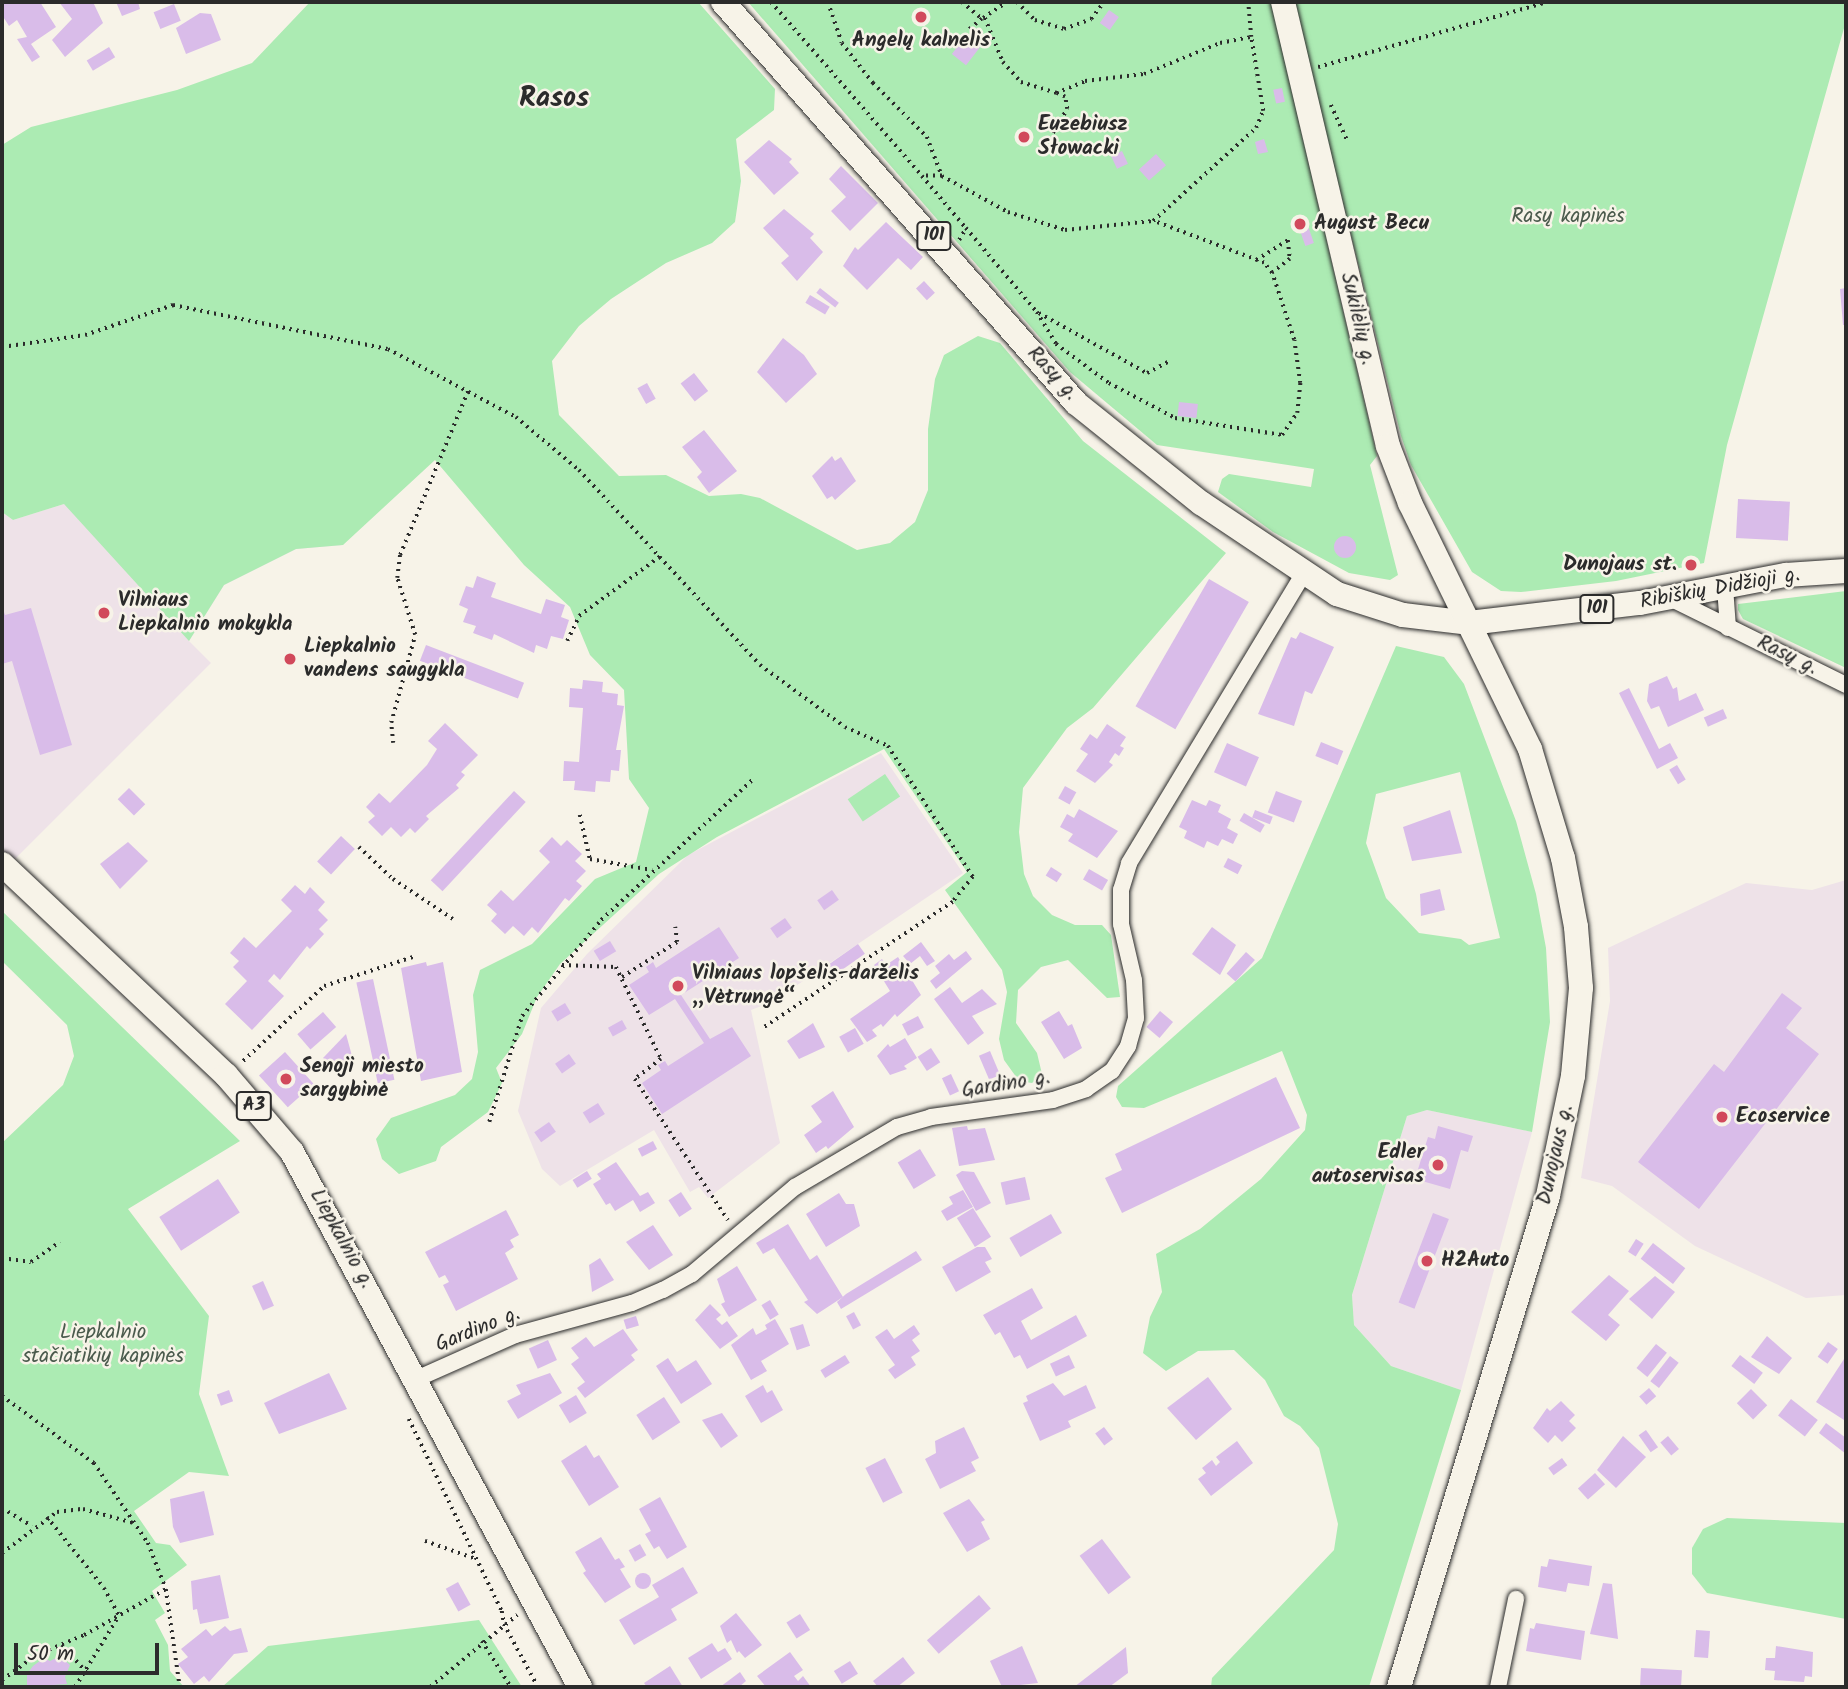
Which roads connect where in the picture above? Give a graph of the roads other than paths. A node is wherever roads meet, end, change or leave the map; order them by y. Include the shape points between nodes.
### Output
1 (723, 2) edge
2 (1283, 2) edge
3 (1846, 571) edge
4 (1304, 573) junction
5 (1725, 587) junction
6 (1669, 598) junction
7 (1469, 623) junction
8 (1728, 628) junction
9 (1846, 685) edge
10 (2, 864) edge
11 (414, 1380) junction
12 (1516, 1599) dead end
13 (580, 1687) edge
14 (1399, 1687) edge
15 (1499, 1687) edge

1 - 4 main road, Rasų g. / 101 via 947,251 1052,377 1101,425 1201,503
2 - 7 main road, Sukilėlių g. via 1388,446 1410,503
3 - 5 main road, Ribiškių Didžioji g. / 101 via 1786,575
4 - 7 main road, Rasų g. / 101 via 1337,594 1381,609
4 - 11 street, Gardino g. via 1129,863 1121,890 1121,924 1135,980 1136,1018 1128,1046 1112,1071 1086,1089 1053,1100 931,1117 897,1128 794,1187 692,1273 663,1290 514,1335
5 - 6 main road, Ribiškių Didžioji g. / 101
5 - 8 street
6 - 7 main road, Ribiškių Didžioji g. / 101
6 - 8 street, Rasų g.
7 - 14 main road, Dunojaus g. via 1530,749 1550,808 1576,927 1579,1029 1561,1143 1545,1208
8 - 9 street, Rasų g.
10 - 11 main road, Liepkalnio g. / A3 via 226,1075 292,1152
11 - 13 main road, Liepkalnio g. / A3
12 - 15 street

